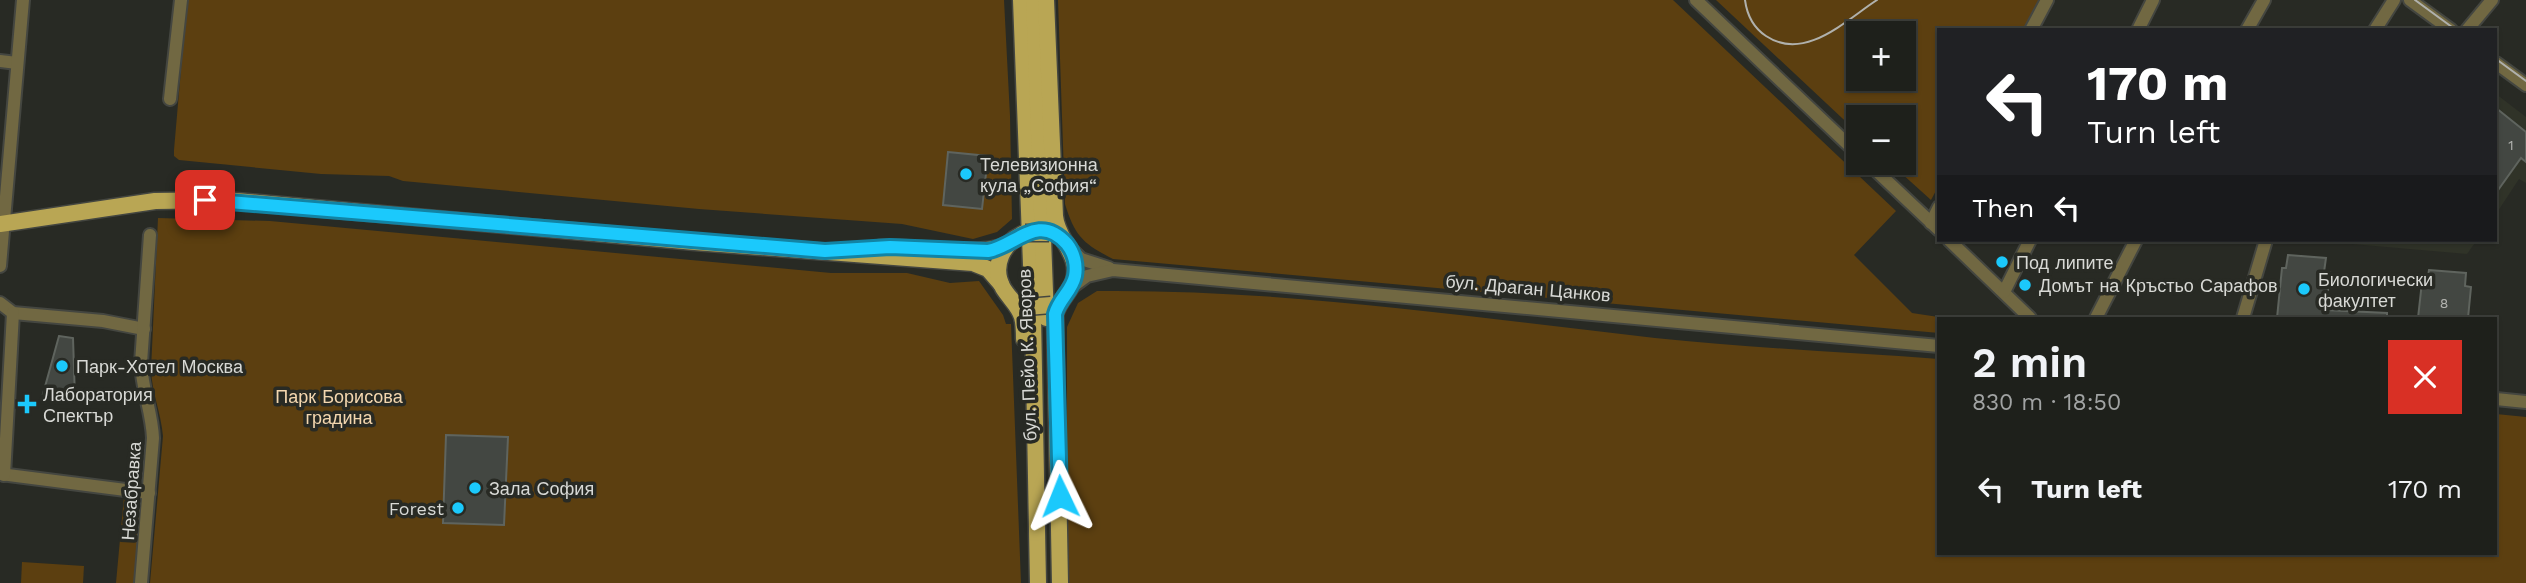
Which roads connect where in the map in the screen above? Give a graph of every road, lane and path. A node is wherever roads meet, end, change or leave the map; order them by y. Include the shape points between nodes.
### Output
1 (23, 0) edge
2 (181, 0) edge
3 (1011, 0) edge
4 (1021, 0) edge
5 (1034, 0) edge
6 (1046, 0) edge
7 (1696, 0) edge
8 (2047, 0) edge
9 (2153, 0) edge
10 (2264, 0) edge
11 (2394, 0) edge
12 (2410, 0) edge
13 (2492, 0) edge
14 (2032, 28) edge
15 (2139, 28) edge
16 (2248, 28) edge
17 (2376, 28) edge
18 (2448, 28) edge
19 (2469, 28) edge
20 (0, 61) edge
21 (18, 63) junction
22 (2497, 64) edge
23 (2526, 85) edge
24 (170, 99) dead end
25 (1846, 143) edge
26 (1881, 175) edge
27 (3, 184) edge
28 (1, 223) edge
29 (1935, 227) edge
30 (150, 235) dead end
31 (1015, 239) junction
32 (1951, 242) edge
33 (2029, 242) edge
34 (2135, 242) edge
35 (2265, 242) edge
36 (1067, 245) junction
37 (825, 251) junction
38 (0, 266) edge
39 (1113, 270) junction
40 (1004, 289) junction
41 (2004, 292) junction
42 (1061, 298) junction
43 (0, 303) edge
44 (13, 313) junction
45 (2029, 317) edge
46 (2097, 317) edge
47 (2242, 317) edge
48 (144, 329) junction
49 (1937, 346) edge
50 (2497, 399) edge
51 (2526, 402) edge
52 (2, 475) edge
53 (149, 493) junction
54 (141, 583) edge
55 (1031, 583) edge
56 (1038, 583) edge
57 (1053, 583) edge
58 (1060, 583) edge

1 - 21 street
2 - 24 street
3 - 31 main road via 1020,223
4 - 56 main road, бул. Пейо К. Яворов via 1034,317
5 - 57 main road, бул. Пейо К. Яворов
6 - 36 main road via 1053,191 1056,224
7 - 25 street
8 - 14 street
9 - 15 street
10 - 16 street
11 - 17 street
12 - 18 street
13 - 19 street
20 - 21 street
21 - 27 street
22 - 23 street
26 - 29 street
27 - 28 street
28 - 37 main road via 155,201 225,200
28 - 38 street
30 - 48 street, Незабравка
31 - 36 main road, bridge via 1049,233
31 - 37 main road via 985,252 890,247
31 - 40 main road via 999,264
32 - 41 street
33 - 41 street
34 - 46 street
35 - 47 street
36 - 39 street, бул. Драган Цанков via 1081,259
36 - 42 main road via 1075,269
37 - 40 main road via 973,263 988,269
39 - 42 street, бул. Драган Цанков via 1087,276
39 - 49 street, бул. Драган Цанков
40 - 42 main road, bridge via 1027,307
40 - 55 main road via 1024,326
41 - 45 street
42 - 58 main road via 1055,327
43 - 44 street
44 - 48 street
44 - 52 street
48 - 53 street, Незабравка via 142,384 153,438
50 - 51 street
52 - 53 street
53 - 54 street, Незабравка

